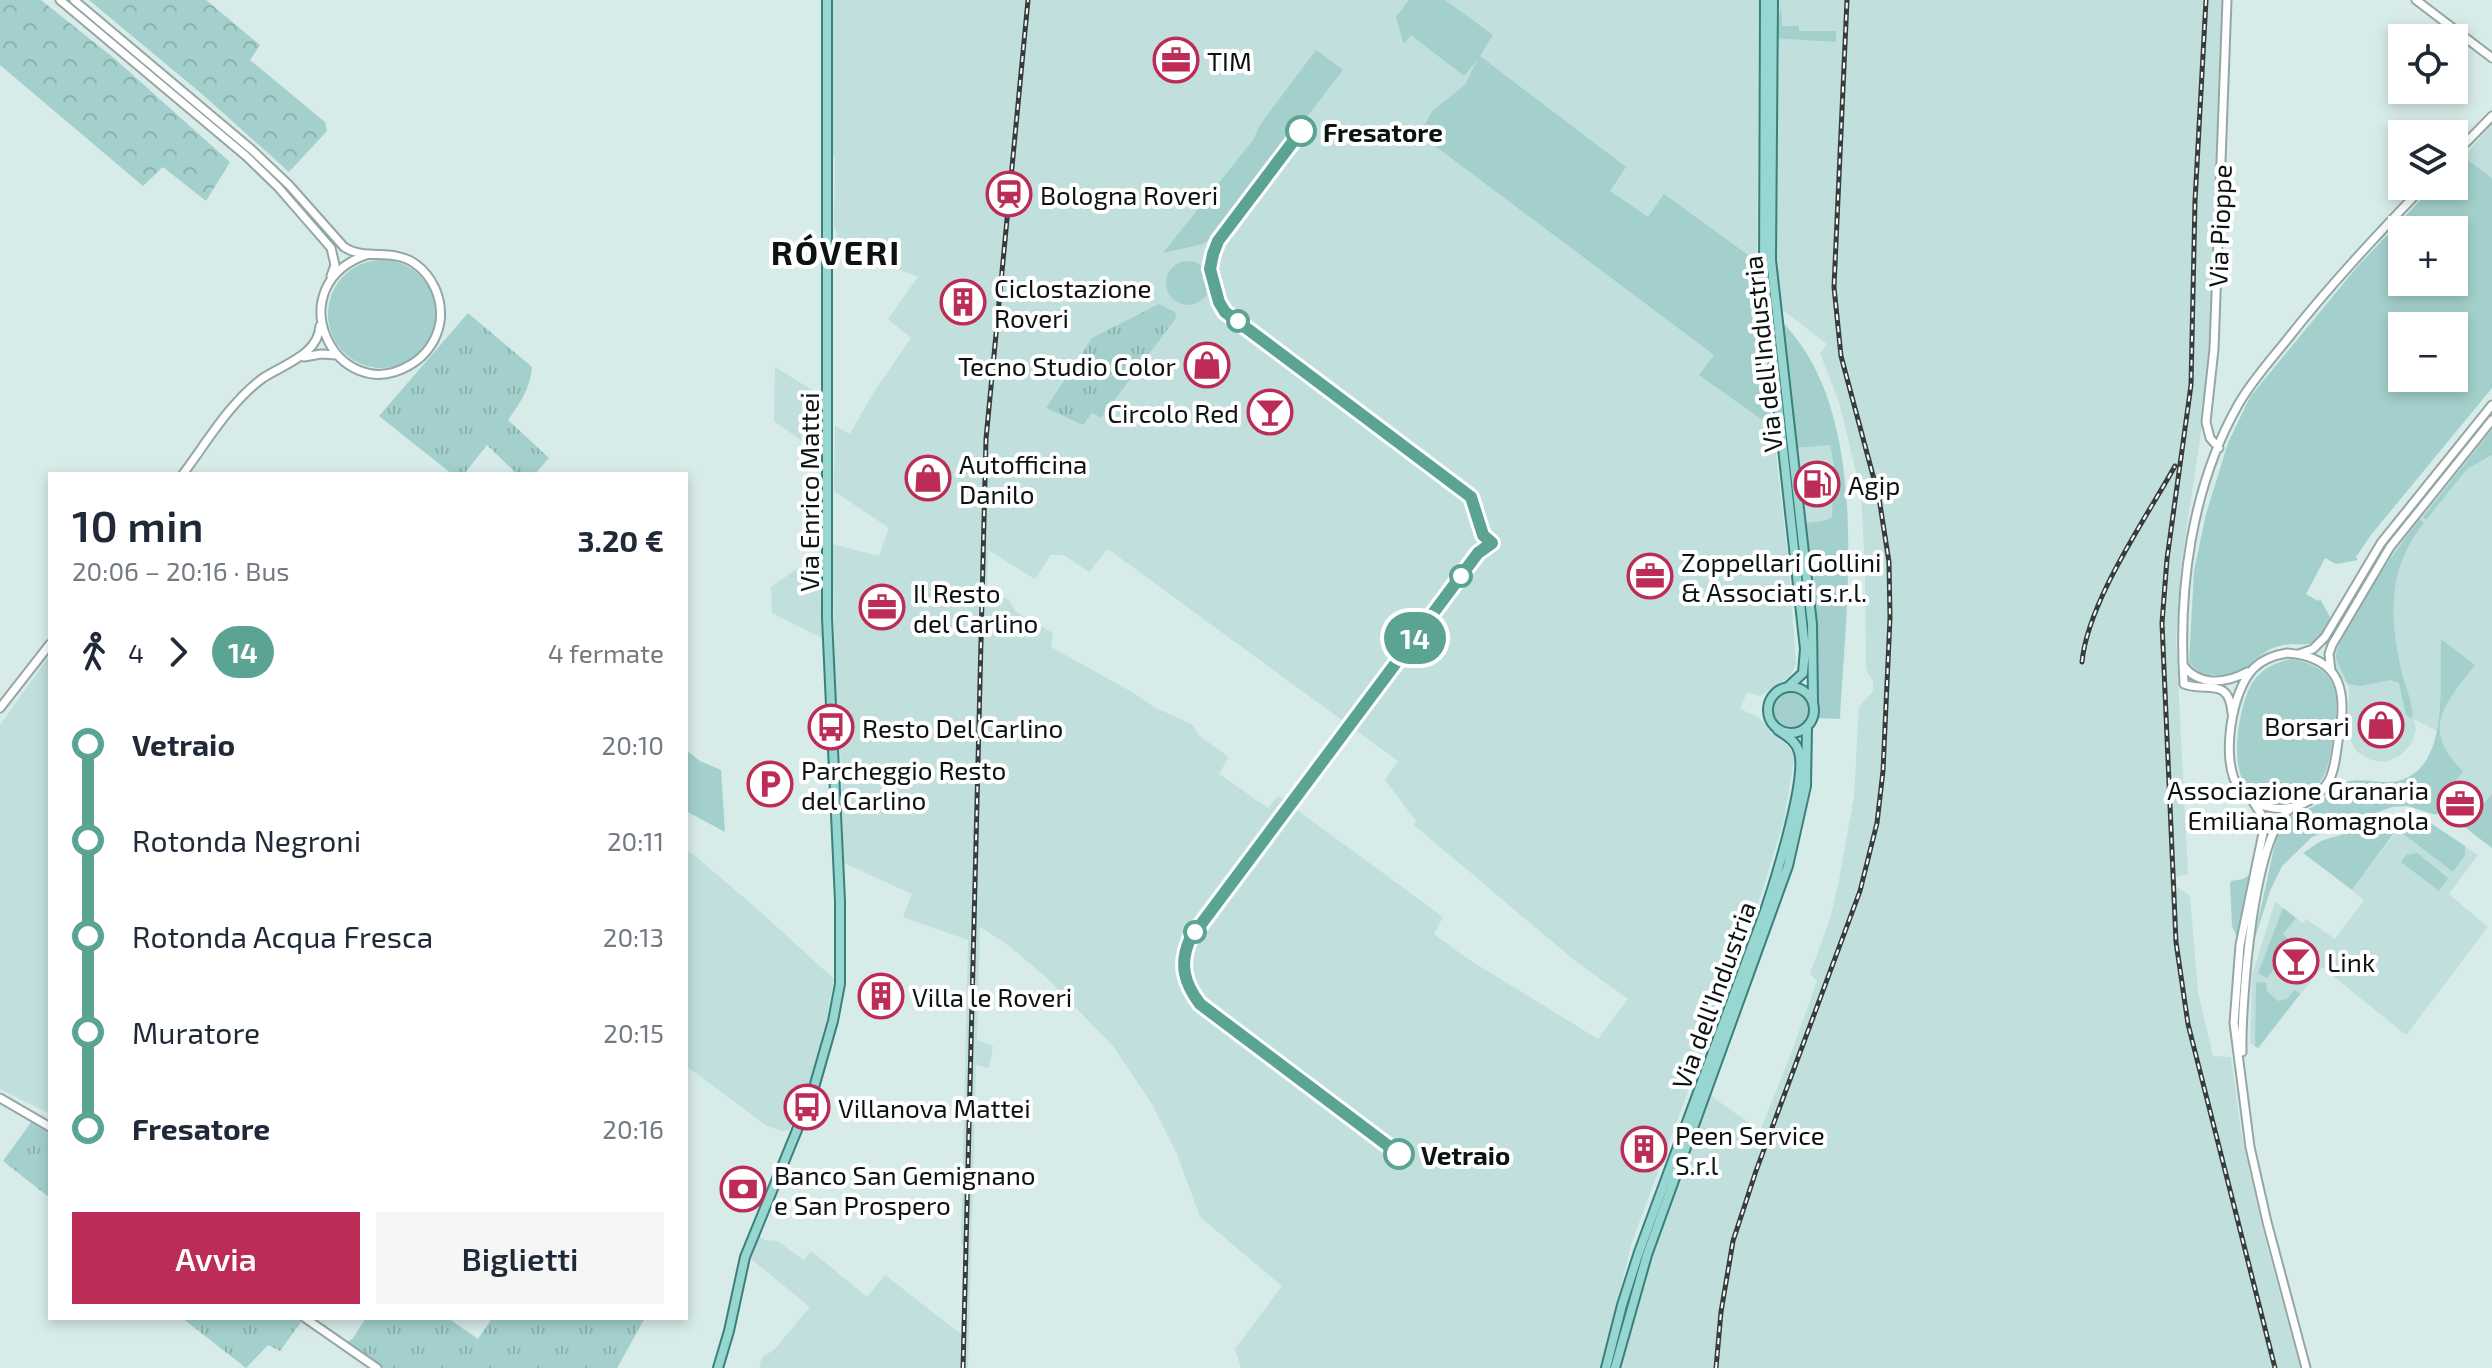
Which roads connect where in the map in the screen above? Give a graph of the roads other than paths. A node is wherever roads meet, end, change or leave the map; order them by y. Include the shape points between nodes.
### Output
1 (60, 0) edge
2 (74, 0) edge
3 (827, 0) edge
4 (1765, 0) edge
5 (1773, 0) edge
6 (2227, 0) edge
7 (2416, 0) edge
8 (2492, 58) edge
9 (2492, 116) edge
10 (2468, 141) edge
11 (2411, 200) edge
12 (369, 254) junction
13 (327, 286) junction
14 (321, 320) junction
15 (337, 355) junction
16 (294, 360) junction
17 (2492, 405) edge
18 (2492, 420) edge
19 (2219, 448) junction
20 (185, 472) edge
21 (48, 647) edge
22 (2299, 654) junction
23 (2182, 662) junction
24 (2252, 669) junction
25 (2332, 673) junction
26 (2197, 679) junction
27 (2184, 684) junction
28 (1788, 687) junction
29 (1813, 703) junction
30 (0, 708) edge
31 (1807, 727) junction
32 (2232, 727) junction
33 (1778, 730) junction
34 (2252, 800) junction
35 (2292, 808) junction
36 (2242, 1086) junction
37 (0, 1098) edge
38 (48, 1126) edge
39 (308, 1320) edge
40 (377, 1368) edge
41 (718, 1368) edge
42 (1606, 1368) edge
43 (1615, 1368) edge
44 (2306, 1368) edge

1 - 13 street via 286,195 331,248 335,265
2 - 12 street via 251,149 344,247
3 - 41 main road, Via Enrico Mattei via 827,618 840,984 813,1091 749,1245
4 - 28 main road, Via dell'Industria via 1764,275 1805,649 1803,673
5 - 29 main road, Via dell'Industria via 1771,260 1812,624
6 - 19 street, Via Pioppe via 2214,349 2206,422
7 - 8 street
9 - 10 street
11 - 19 street via 2328,287 2248,389
12 - 13 street via 344,265
12 - 15 street via 398,256 423,271 438,295 440,324 428,351 405,369 376,374
13 - 14 street
14 - 15 street
14 - 16 street via 314,344
15 - 16 street
16 - 20 street via 251,388
17 - 22 street via 2381,543 2325,637
18 - 25 street via 2380,562 2332,645
19 - 23 street via 2190,549
21 - 30 street
22 - 24 street via 2277,655
22 - 25 street
23 - 26 street
23 - 27 street
24 - 26 street via 2233,678
24 - 32 street via 2240,691
25 - 35 street via 2344,703 2331,776 2315,797
26 - 27 street
27 - 32 street via 2225,692 2232,706
28 - 29 main road via 1806,692
28 - 33 main road via 1769,703 1770,720
29 - 31 main road via 1814,716
31 - 33 main road via 1790,733
31 - 43 main road, Via dell'Industria via 1806,786 1788,866 1647,1255
32 - 34 street via 2230,772
33 - 42 main road, Via dell'Industria via 1793,741 1800,758 1782,858 1639,1252
34 - 35 street via 2270,808
34 - 36 street via 2264,828 2236,977 2234,1023
35 - 36 street via 2272,833 2251,929 2244,981
36 - 44 street via 2258,1184
37 - 38 street
39 - 40 street

